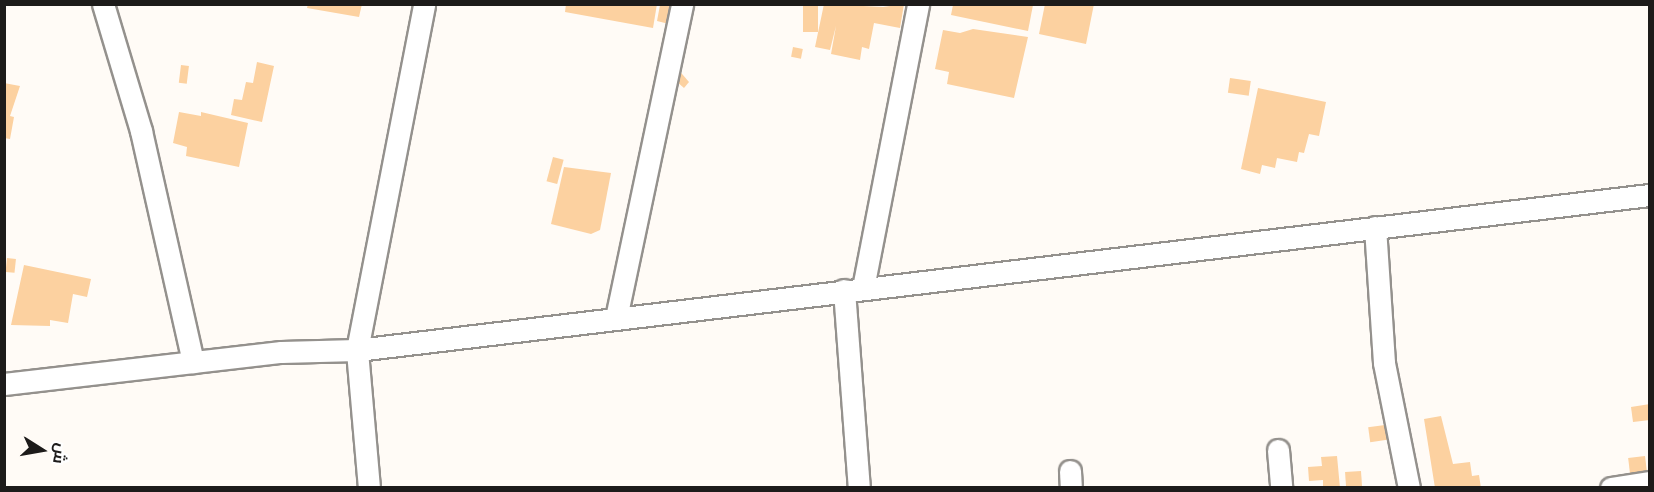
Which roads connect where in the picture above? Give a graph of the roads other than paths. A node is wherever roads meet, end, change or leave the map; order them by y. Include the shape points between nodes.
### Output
1 (103, 4) edge
2 (424, 4) edge
3 (682, 4) edge
4 (918, 4) edge
5 (1650, 195) edge
6 (1375, 227) junction
7 (853, 289) junction
8 (616, 318) junction
9 (357, 350) junction
10 (193, 362) junction
11 (4, 384) edge
12 (1278, 450) dead end
13 (1650, 482) edge
14 (369, 488) edge
15 (859, 488) edge
16 (1281, 488) edge
17 (1409, 488) edge
18 (1611, 488) edge

1 - 10 street via 141,131
2 - 9 street
3 - 8 street
4 - 7 street
5 - 6 street
6 - 7 street
6 - 17 street via 1384,363
7 - 8 street
7 - 15 street
8 - 9 street
9 - 10 street
9 - 14 street
10 - 11 street
12 - 16 street
13 - 18 street

